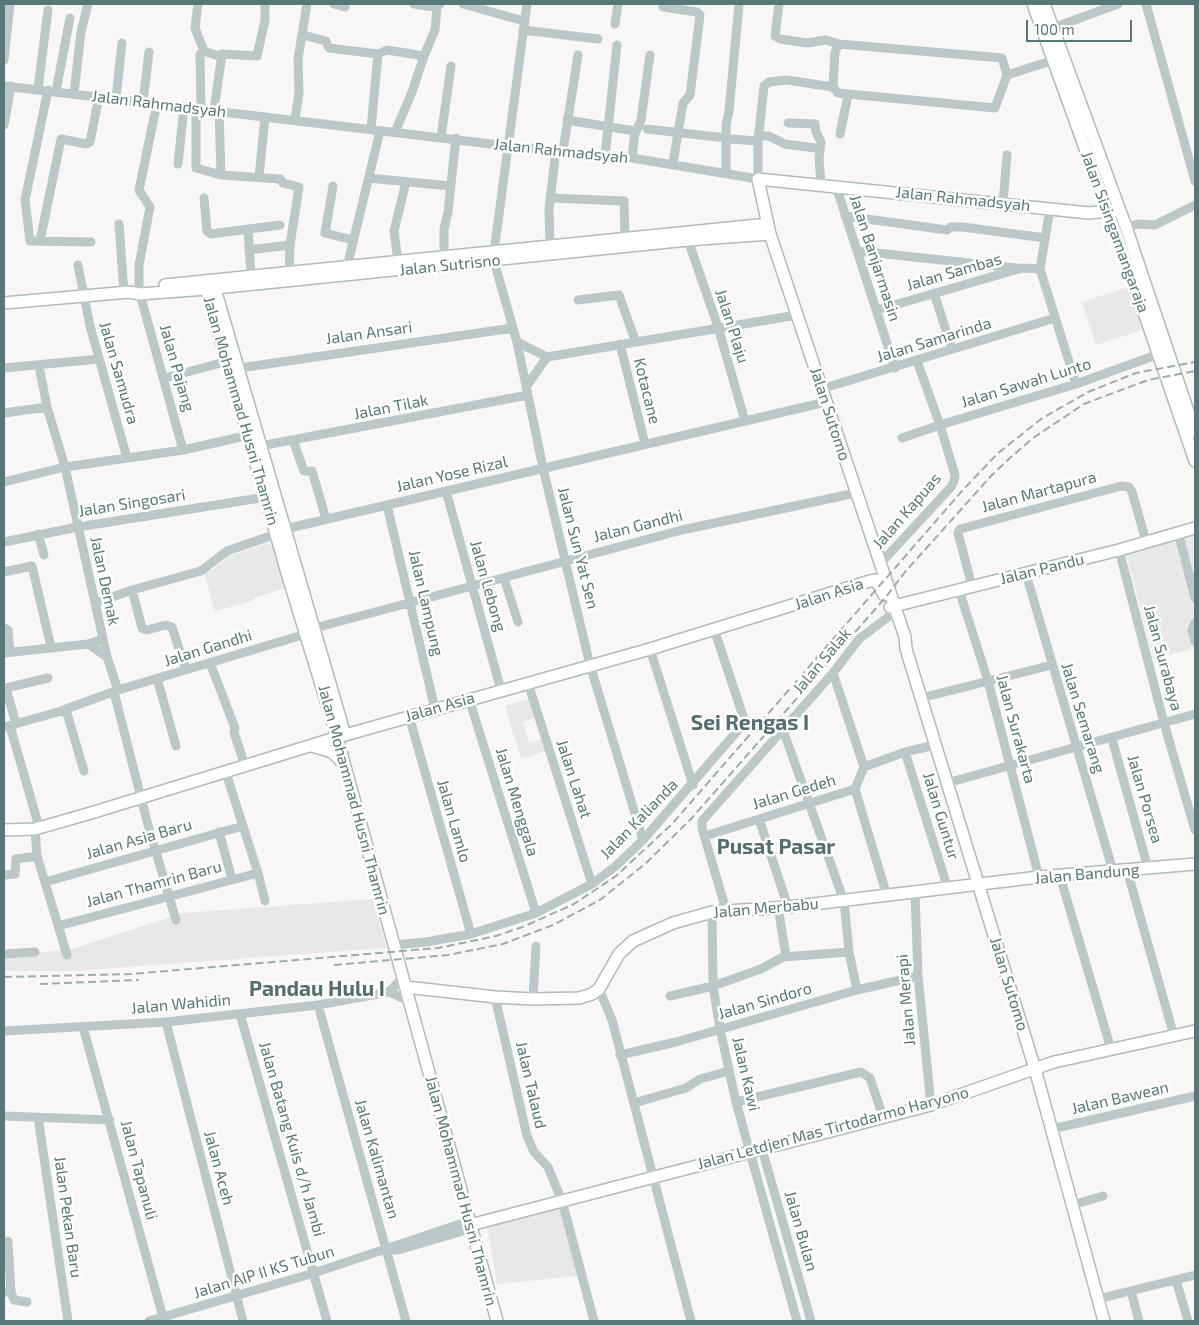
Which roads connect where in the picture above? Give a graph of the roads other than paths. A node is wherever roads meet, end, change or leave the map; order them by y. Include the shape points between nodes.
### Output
1 (10, 4) edge
2 (88, 4) edge
3 (198, 4) edge
4 (265, 4) edge
5 (308, 4) edge
6 (334, 4) edge
7 (414, 4) edge
8 (463, 4) edge
9 (527, 4) edge
10 (618, 4) edge
11 (739, 4) edge
12 (779, 4) edge
13 (1033, 4) edge
14 (1044, 4) edge
15 (1118, 4) edge
16 (1146, 4) edge
17 (438, 5) edge
18 (345, 6) dead end
19 (663, 7) dead end
20 (48, 10) dead end
21 (70, 18) dead end
22 (615, 24) dead end
23 (523, 25) junction
24 (1053, 28) junction
25 (303, 35) junction
26 (598, 39) dead end
27 (122, 43) dead end
28 (839, 44) junction
29 (617, 45) dead end
30 (149, 52) dead end
31 (200, 54) dead end
32 (378, 54) junction
33 (578, 55) dead end
34 (650, 55) dead end
35 (424, 56) junction
36 (221, 57) junction
37 (4, 60) edge
38 (1054, 60) junction
39 (451, 66) dead end
40 (1007, 75) junction
41 (8, 86) edge
42 (832, 87) junction
43 (38, 89) junction
44 (52, 91) junction
45 (74, 93) junction
46 (848, 95) junction
47 (99, 96) junction
48 (116, 98) junction
49 (143, 102) junction
50 (157, 103) junction
51 (184, 107) junction
52 (199, 109) junction
53 (216, 111) junction
54 (265, 117) junction
55 (294, 120) junction
56 (567, 120) junction
57 (788, 123) dead end
58 (4, 125) edge
59 (608, 126) junction
60 (647, 129) dead end
61 (375, 130) junction
62 (395, 132) junction
63 (636, 132) junction
64 (678, 133) junction
65 (840, 134) dead end
66 (441, 137) junction
67 (456, 138) junction
68 (728, 138) junction
69 (758, 139) junction
70 (508, 146) junction
71 (815, 148) dead end
72 (559, 150) junction
73 (1007, 155) dead end
74 (605, 156) junction
75 (632, 158) junction
76 (178, 164) dead end
77 (673, 164) junction
78 (726, 173) junction
79 (221, 175) junction
80 (258, 177) junction
81 (369, 178) junction
82 (758, 179) junction
83 (1195, 181) edge
84 (406, 182) junction
85 (821, 184) junction
86 (333, 186) dead end
87 (450, 186) junction
88 (836, 186) junction
89 (204, 198) dead end
90 (551, 198) junction
91 (1002, 203) junction
92 (1195, 205) edge
93 (1050, 209) junction
94 (1114, 211) junction
95 (1089, 213) junction
96 (845, 216) junction
97 (119, 224) dead end
98 (280, 225) dead end
99 (1126, 227) junction
100 (769, 229) junction
101 (248, 230) junction
102 (1116, 234) junction
103 (625, 238) junction
104 (1045, 238) junction
105 (353, 240) junction
106 (688, 240) junction
107 (40, 241) junction
108 (91, 242) dead end
109 (290, 245) junction
110 (550, 246) junction
111 (249, 250) junction
112 (858, 251) junction
113 (494, 256) junction
114 (444, 257) junction
115 (398, 261) junction
116 (78, 265) dead end
117 (348, 268) junction
118 (1022, 268) junction
119 (1040, 269) junction
120 (1134, 269) junction
121 (288, 272) junction
122 (252, 276) junction
123 (209, 285) junction
124 (133, 292) junction
125 (934, 293) junction
126 (83, 296) junction
127 (578, 300) dead end
128 (4, 303) edge
129 (877, 310) junction
130 (797, 315) junction
131 (1055, 318) junction
132 (718, 327) junction
133 (513, 328) junction
134 (635, 340) junction
135 (518, 342) junction
136 (620, 344) junction
137 (952, 349) junction
138 (1158, 354) junction
139 (547, 356) junction
140 (99, 359) junction
141 (917, 361) junction
142 (39, 366) junction
143 (230, 367) junction
144 (4, 368) edge
145 (894, 368) junction
146 (165, 378) junction
147 (1076, 384) junction
148 (821, 389) junction
149 (527, 391) junction
150 (826, 402) junction
151 (47, 406) junction
152 (4, 413) edge
153 (745, 421) junction
154 (940, 425) junction
155 (1195, 432) edge
156 (252, 434) junction
157 (902, 438) dead end
158 (293, 440) junction
159 (645, 444) junction
160 (255, 447) junction
161 (183, 450) junction
162 (128, 458) junction
163 (1195, 462) edge
164 (65, 467) junction
165 (543, 468) junction
166 (4, 482) edge
167 (446, 491) junction
168 (856, 493) junction
169 (266, 497) junction
170 (387, 505) junction
171 (326, 519) junction
172 (78, 527) junction
173 (1195, 528) edge
174 (281, 531) junction
175 (1178, 532) junction
176 (38, 534) junction
177 (1146, 541) junction
178 (4, 542) edge
179 (1120, 550) junction
180 (44, 554) dead end
181 (566, 560) junction
182 (879, 565) junction
183 (4, 572) edge
184 (1026, 574) junction
185 (504, 578) junction
186 (876, 580) joint
187 (972, 586) junction
188 (472, 587) junction
189 (132, 590) junction
190 (959, 590) junction
191 (1195, 598) edge
192 (95, 604) junction
193 (411, 604) junction
194 (892, 609) junction
195 (518, 622) dead end
196 (1195, 623) edge
197 (4, 628) edge
198 (714, 629) junction
199 (310, 631) junction
200 (103, 639) junction
201 (1195, 641) edge
202 (88, 644) junction
203 (50, 647) junction
204 (650, 648) junction
205 (7, 653) edge
206 (107, 657) junction
207 (210, 662) junction
208 (590, 665) junction
209 (1052, 666) junction
210 (186, 670) junction
211 (833, 673) junction
212 (48, 678) dead end
213 (157, 678) junction
214 (988, 681) junction
215 (528, 683) junction
216 (501, 690) junction
217 (116, 691) junction
218 (921, 698) junction
219 (469, 699) junction
220 (435, 709) junction
221 (66, 710) junction
222 (1195, 714) edge
223 (409, 716) junction
224 (1164, 723) junction
225 (10, 726) edge
226 (783, 730) junction
227 (341, 736) junction
228 (1112, 739) junction
229 (311, 745) junction
230 (935, 745) junction
231 (176, 746) dead end
232 (1077, 748) junction
233 (905, 752) junction
234 (345, 764) junction
235 (246, 766) junction
236 (1011, 766) junction
237 (864, 767) junction
238 (84, 771) dead end
239 (226, 772) junction
240 (947, 783) junction
241 (693, 784) junction
242 (855, 790) junction
243 (1195, 792) edge
244 (1186, 795) junction
245 (141, 798) junction
246 (809, 803) junction
247 (759, 819) junction
248 (242, 826) junction
249 (37, 828) junction
250 (4, 830) edge
251 (1195, 830) edge
252 (219, 832) junction
253 (705, 836) junction
254 (643, 840) junction
255 (155, 850) junction
256 (37, 856) junction
257 (1195, 864) edge
258 (1148, 868) junction
259 (974, 869) junction
260 (1127, 870) junction
261 (1113, 871) junction
262 (258, 873) junction
263 (4, 875) edge
264 (1060, 876) junction
265 (1039, 877) junction
266 (232, 879) junction
267 (44, 882) junction
268 (994, 883) junction
269 (592, 884) junction
270 (979, 886) junction
271 (948, 889) junction
272 (915, 893) junction
273 (169, 895) junction
274 (887, 896) junction
275 (265, 901) dead end
276 (844, 901) junction
277 (783, 907) junction
278 (726, 910) junction
279 (712, 912) junction
280 (536, 913) junction
281 (176, 920) dead end
282 (58, 926) junction
283 (471, 934) junction
284 (394, 945) junction
285 (536, 946) dead end
286 (35, 952) dead end
287 (850, 952) junction
288 (4, 954) edge
289 (67, 955) dead end
290 (786, 956) junction
291 (918, 976) junction
292 (404, 982) junction
293 (713, 986) junction
294 (599, 989) junction
295 (857, 990) junction
296 (389, 992) junction
297 (670, 996) dead end
298 (495, 997) junction
299 (533, 1000) junction
300 (409, 1001) junction
301 (318, 1005) junction
302 (240, 1014) junction
303 (166, 1022) junction
304 (83, 1027) junction
305 (720, 1030) junction
306 (4, 1031) edge
307 (1195, 1031) edge
308 (1174, 1036) junction
309 (1111, 1049) junction
310 (620, 1055) junction
311 (1035, 1069) junction
312 (728, 1071) junction
313 (1195, 1096) edge
314 (736, 1102) junction
315 (634, 1103) junction
316 (930, 1105) junction
317 (4, 1116) edge
318 (38, 1117) junction
319 (883, 1117) junction
320 (110, 1120) junction
321 (1052, 1129) junction
322 (762, 1149) junction
323 (751, 1152) junction
324 (654, 1177) junction
325 (1103, 1196) dead end
326 (562, 1201) junction
327 (1072, 1205) junction
328 (470, 1225) junction
329 (8, 1241) dead end
330 (387, 1250) junction
331 (314, 1273) junction
332 (1195, 1276) edge
333 (1176, 1280) junction
334 (1130, 1291) junction
335 (8, 1292) edge
336 (237, 1296) junction
337 (1098, 1300) junction
338 (27, 1302) dead end
339 (163, 1319) edge
340 (68, 1321) edge
341 (149, 1321) edge
342 (243, 1321) edge
343 (327, 1321) edge
344 (406, 1321) edge
345 (497, 1321) edge
346 (594, 1321) edge
347 (691, 1321) edge
348 (797, 1321) edge
349 (811, 1321) edge
350 (1104, 1321) edge
351 (1139, 1321) edge
352 (1188, 1321) edge

1 - 37 street
2 - 45 street via 81,32
3 - 36 street via 195,28 204,51
4 - 36 street via 257,56 223,53
5 - 25 street
6 - 18 street
7 - 17 street
8 - 23 street
9 - 23 street
10 - 22 street
11 - 68 street
12 - 28 street via 777,38
13 - 38 main road, Jalan Sisingamangaraja
14 - 24 main road, Jalan Sisingamangaraja
15 - 24 street
16 - 83 street
17 - 35 street via 437,24
19 - 64 street via 700,15 690,95 682,103
20 - 43 street
21 - 44 street
23 - 26 street
23 - 70 street
24 - 94 main road, Jalan Sisingamangaraja via 1074,80
25 - 32 street via 326,41 329,48
25 - 55 street
27 - 48 street
28 - 40 street via 1002,58
28 - 42 street via 835,52
29 - 59 street
30 - 49 street
31 - 52 street
32 - 35 street via 387,50
32 - 61 street
33 - 56 street
34 - 63 street via 641,120
35 - 62 street
36 - 53 street
38 - 40 street
38 - 94 main road, Jalan Sisingamangaraja
39 - 66 street
40 - 46 street via 995,108
41 - 43 street, Jalan Rahmadsyah
41 - 58 street
42 - 46 street via 835,92
42 - 69 street via 795,80 769,82 764,86
43 - 44 street, Jalan Rahmadsyah
44 - 45 street, Jalan Rahmadsyah
44 - 107 street via 25,200 30,241
45 - 47 street, Jalan Rahmadsyah
46 - 65 street
47 - 48 street, Jalan Rahmadsyah
47 - 107 street via 90,142 61,139
48 - 49 street, Jalan Rahmadsyah
49 - 50 street, Jalan Rahmadsyah
50 - 51 street, Jalan Rahmadsyah
50 - 124 street via 139,190 150,207
51 - 52 street, Jalan Rahmadsyah
51 - 76 street
52 - 53 street, Jalan Rahmadsyah
52 - 79 street via 196,168
53 - 54 street, Jalan Rahmadsyah
53 - 79 street
54 - 55 street, Jalan Rahmadsyah
54 - 80 street
55 - 61 street, Jalan Rahmadsyah
56 - 59 street
56 - 72 street
57 - 85 street via 815,124 821,142
59 - 63 street
59 - 74 street
60 - 64 street
61 - 62 street, Jalan Rahmadsyah
61 - 81 street
62 - 66 street, Jalan Rahmadsyah
63 - 75 street
64 - 68 street
64 - 77 street
66 - 67 street, Jalan Rahmadsyah
67 - 70 street, Jalan Rahmadsyah
67 - 87 street
68 - 69 street
68 - 78 street
69 - 71 street via 769,136 784,144
69 - 82 street
70 - 72 street, Jalan Rahmadsyah
70 - 113 street
72 - 74 street, Jalan Rahmadsyah
72 - 90 street
73 - 91 street
74 - 75 street, Jalan Rahmadsyah
75 - 77 street, Jalan Rahmadsyah
77 - 78 street, Jalan Rahmadsyah
78 - 82 street, Jalan Rahmadsyah
79 - 80 street
80 - 109 street via 280,179 283,183 299,187
81 - 84 street
81 - 105 street
82 - 85 main road, Jalan Rahmadsyah
82 - 100 main road, Jalan Sutomo
84 - 87 street
84 - 115 street via 394,232
85 - 88 main road, Jalan Rahmadsyah
86 - 105 street via 325,233
87 - 114 street
88 - 91 main road, Jalan Rahmadsyah
88 - 96 street, Jalan Banjarmasin
89 - 101 street via 208,232
90 - 103 street via 624,201
90 - 110 street
91 - 93 main road, Jalan Rahmadsyah
92 - 99 street via 1155,225
93 - 95 main road, Jalan Rahmadsyah
93 - 104 street
94 - 95 main road, Jalan Rahmadsyah
94 - 99 main road, Jalan Sisingamangaraja
94 - 102 main road, Jalan Sisingamangaraja
95 - 102 main road
96 - 104 street via 947,230 963,227
96 - 112 street, Jalan Banjarmasin
97 - 124 street
98 - 101 street
99 - 120 main road, Jalan Sisingamangaraja
100 - 103 main road, Jalan Sutrisno
100 - 106 main road, Jalan Sutrisno
100 - 130 main road, Jalan Sutomo
101 - 111 street
102 - 120 main road, Jalan Sisingamangaraja
103 - 110 main road, Jalan Sutrisno
104 - 119 street
105 - 117 street
106 - 113 main road, Jalan Sutrisno
106 - 132 street, Jalan Plaju
107 - 108 street
109 - 111 street
109 - 121 street
110 - 113 main road, Jalan Sutrisno
111 - 122 street
112 - 118 street
112 - 129 street, Jalan Banjarmasin
113 - 114 main road, Jalan Sutrisno
113 - 123 main road, Jalan Sutrisno
113 - 133 street, Jalan Sun Yat Sen
114 - 115 main road, Jalan Sutrisno
115 - 117 main road, Jalan Sutrisno
116 - 126 street, Jalan Samudra
117 - 121 main road, Jalan Sutrisno
118 - 119 street, Jalan Sambas
118 - 125 street, Jalan Sambas
119 - 131 street
120 - 138 main road, Jalan Sisingamangaraja
120 - 155 main road, Jalan Sisingamangaraja
121 - 122 main road, Jalan Sutrisno
122 - 123 main road, Jalan Sutrisno
123 - 124 main road, Jalan Sutrisno
123 - 143 main road, Jalan Mohammad Husni Thamrin
124 - 126 main road, Jalan Sutrisno
124 - 146 street, Jalan Pajang
125 - 129 street, Jalan Sambas
125 - 137 street
126 - 128 main road, Jalan Sutrisno
126 - 140 street, Jalan Samudra
127 - 134 street via 619,295
129 - 145 street, Jalan Banjarmasin
130 - 132 street
130 - 148 main road, Jalan Sutomo
131 - 137 street, Jalan Samarinda
131 - 147 street
132 - 134 street
132 - 153 street, Jalan Plaju
133 - 135 street, Jalan Sun Yat Sen
133 - 143 street, Jalan Ansari
134 - 136 street
135 - 139 street
135 - 149 street, Jalan Sun Yat Sen
136 - 139 street
136 - 159 street, Kotacane
137 - 141 street, Jalan Samarinda
138 - 147 street, Jalan Sawah Lunto
138 - 163 main road, Jalan Sisingamangaraja
139 - 149 street
140 - 142 street
140 - 162 street, Jalan Samudra
141 - 145 street, Jalan Samarinda
141 - 154 street, Jalan Kapuas
142 - 144 street
142 - 151 street, Jalan Demak
143 - 146 street, Jalan Ansari
143 - 156 main road, Jalan Mohammad Husni Thamrin
145 - 148 street, Jalan Samarinda
146 - 161 street, Jalan Pajang
147 - 154 street, Jalan Sawah Lunto
148 - 150 main road, Jalan Sutomo
149 - 158 street, Jalan Tilak
149 - 165 street, Jalan Sun Yat Sen
150 - 153 street, Jalan Yose Rizal
150 - 168 main road, Jalan Sutomo
151 - 152 street
151 - 164 street, Jalan Demak
153 - 159 street, Jalan Yose Rizal
154 - 157 street, Jalan Sawah Lunto
154 - 182 street, Jalan Kapuas via 954,481
156 - 160 main road, Jalan Mohammad Husni Thamrin
156 - 161 street
158 - 160 street, Jalan Tilak
158 - 171 street via 304,471 312,471
159 - 165 street, Jalan Yose Rizal
160 - 169 main road, Jalan Mohammad Husni Thamrin
160 - 174 main road, Jalan Mohammad Husni Thamrin
161 - 162 street
162 - 164 street
164 - 166 street
164 - 172 street, Jalan Demak
165 - 167 street, Jalan Yose Rizal
165 - 181 street, Jalan Sun Yat Sen
167 - 170 street, Jalan Yose Rizal
167 - 188 street, Jalan Lebong
168 - 181 street, Jalan Gandhi via 682,530
168 - 182 main road, Jalan Sutomo
169 - 172 street, Jalan Singosari
169 - 174 main road, Jalan Mohammad Husni Thamrin
170 - 171 street, Jalan Yose Rizal
170 - 193 street, Jalan Lampung
171 - 174 street, Jalan Yose Rizal
172 - 176 street, Jalan Singosari
172 - 192 street, Jalan Demak
173 - 175 main road, Jalan Pandu
174 - 189 street, Jalan Yose Rizal via 227,551 201,571
174 - 199 main road, Jalan Mohammad Husni Thamrin
175 - 177 main road, Jalan Pandu
175 - 191 street
176 - 178 street, Jalan Singosari
176 - 180 street
177 - 179 main road, Jalan Pandu
177 - 187 street, Jalan Martapura via 1132,492 1129,487 1121,486 960,529 958,533
179 - 184 main road, Jalan Pandu
179 - 224 street, Jalan Surabaya
181 - 185 street, Jalan Gandhi
181 - 208 street, Jalan Sun Yat Sen
182 - 194 main road, Jalan Sutomo
183 - 203 street via 32,566
184 - 187 main road, Jalan Pandu
184 - 209 street, Jalan Semarang
185 - 188 street, Jalan Gandhi
185 - 195 street
186 - 194 main road, Jalan Sutomo
186 - 198 main road, Jalan Asia
187 - 190 main road, Jalan Pandu
188 - 193 street, Jalan Gandhi
188 - 216 street, Jalan Lebong
189 - 192 street, Jalan Yose Rizal
189 - 210 street via 142,628 147,630 166,624 172,627
190 - 194 main road, Jalan Pandu
190 - 214 street, Jalan Surakarta
192 - 200 street, Jalan Demak
193 - 199 street, Jalan Gandhi
193 - 220 street, Jalan Lampung
194 - 211 street, Jalan Salak via 859,639
194 - 218 main road, Jalan Sutomo via 898,638 906,649
196 - 201 street via 1192,630
197 - 205 street via 8,630
198 - 204 main road, Jalan Asia
198 - 241 street, Jalan Kalianda via 744,718 743,726
199 - 207 street, Jalan Gandhi
199 - 227 main road, Jalan Mohammad Husni Thamrin
200 - 202 street
200 - 206 street, Jalan Demak
202 - 203 street
202 - 206 street
203 - 205 street
204 - 208 main road, Jalan Asia
204 - 241 street
206 - 217 street, Jalan Demak
207 - 210 street, Jalan Gandhi
207 - 235 street
208 - 215 main road, Jalan Asia
208 - 254 street, Jalan Sun Yat Sen
209 - 214 street
209 - 232 street, Jalan Semarang
210 - 213 street, Jalan Gandhi
211 - 226 street, Jalan Salak
211 - 237 street
212 - 225 street via 6,688
213 - 217 street, Jalan Gandhi
213 - 231 street
214 - 218 street
214 - 236 street, Jalan Surakarta
215 - 216 main road, Jalan Asia
215 - 269 street, Jalan Lahat
216 - 219 main road, Jalan Asia
217 - 221 street, Jalan Gandhi
217 - 245 street, Jalan Demak
218 - 230 main road, Jalan Sutomo
219 - 220 main road, Jalan Asia
219 - 280 street, Jalan Menggala
220 - 223 main road, Jalan Asia
221 - 225 street, Jalan Gandhi
221 - 238 street
222 - 224 street
223 - 227 main road, Jalan Asia
223 - 283 street, Jalan Lamlo
224 - 228 street
224 - 244 street, Jalan Surabaya
225 - 249 street
226 - 246 street
226 - 253 street, Jalan Salak via 702,821
227 - 229 main road, Jalan Asia
227 - 234 main road, Jalan Mohammad Husni Thamrin
228 - 232 street
228 - 258 street, Jalan Porsea
229 - 234 main road via 332,752
229 - 235 main road, Jalan Asia
230 - 233 street
230 - 240 main road, Jalan Sutomo
232 - 236 street
232 - 261 street, Jalan Semarang
233 - 237 street
233 - 271 street, Jalan Guntur
234 - 284 main road, Jalan Mohammad Husni Thamrin
235 - 239 main road, Jalan Asia
236 - 240 street
236 - 265 street, Jalan Surakarta
237 - 242 street, Jalan Gedeh
239 - 245 main road, Jalan Asia
239 - 248 street
240 - 259 main road, Jalan Sutomo
241 - 254 street, Jalan Kalianda
242 - 246 street, Jalan Gedeh
242 - 274 street
243 - 244 street
244 - 251 street, Jalan Surabaya
245 - 249 main road, Jalan Asia
245 - 255 street, Jalan Demak
246 - 247 street, Jalan Gedeh
246 - 276 street
247 - 253 street, Jalan Gedeh
247 - 277 street
248 - 252 street, Jalan Asia Baru
248 - 262 street
249 - 250 main road, Jalan Asia
249 - 256 street
252 - 255 street, Jalan Asia Baru
252 - 266 street
253 - 278 street, Jalan Salak
254 - 269 street, Jalan Kalianda
255 - 267 street, Jalan Asia Baru
255 - 273 street, Jalan Demak
256 - 263 street via 16,859 15,874
256 - 267 street
257 - 258 main road, Jalan Bandung
258 - 260 main road, Jalan Bandung
259 - 268 main road
259 - 270 main road, Jalan Sutomo
260 - 261 main road, Jalan Bandung
260 - 308 street
261 - 264 main road, Jalan Bandung
262 - 266 street, Jalan Thamrin Baru
262 - 275 street
264 - 265 main road, Jalan Bandung
264 - 309 street
265 - 268 main road, Jalan Bandung
266 - 273 street, Jalan Thamrin Baru
267 - 282 street
268 - 270 main road, Jalan Bandung
269 - 280 street, Jalan Kalianda
270 - 271 main road, Jalan Merbabu
270 - 311 main road, Jalan Sutomo
271 - 272 main road, Jalan Merbabu
272 - 274 main road, Jalan Merbabu
272 - 291 street, Jalan Merapi
273 - 281 street, Jalan Demak
273 - 282 street, Jalan Thamrin Baru
274 - 276 main road, Jalan Merbabu
276 - 277 main road, Jalan Merbabu
276 - 287 street
277 - 278 main road, Jalan Merbabu
277 - 290 street
278 - 279 main road, Jalan Merbabu
279 - 293 street, Jalan Kawi
279 - 294 main road, Jalan Merbabu via 673,923 633,942 619,954
280 - 283 street, Jalan Kalianda
282 - 289 street
283 - 284 street, Jalan Kalianda
284 - 292 main road, Jalan Mohammad Husni Thamrin
285 - 299 street
286 - 288 street
287 - 290 street
287 - 295 street
290 - 293 street
291 - 295 street, Jalan Sindoro
291 - 316 street, Jalan Merapi
292 - 296 street
292 - 298 main road
292 - 300 main road, Jalan Mohammad Husni Thamrin
293 - 297 street
293 - 305 street, Jalan Kawi
294 - 299 main road via 579,998
294 - 310 street via 612,1020
295 - 305 street, Jalan Sindoro
296 - 300 street
296 - 301 street, Jalan Wahidin
298 - 299 main road
298 - 326 street, Jalan Talaud via 527,1136 534,1152 550,1171
300 - 328 main road, Jalan Mohammad Husni Thamrin
301 - 302 street, Jalan Wahidin
301 - 330 street, Jalan Kalimantan
302 - 303 street, Jalan Wahidin
302 - 331 street, Jalan Batang Kuis d/h Jambi
303 - 304 street, Jalan Wahidin
303 - 336 street, Jalan Aceh
304 - 306 street, Jalan Wahidin
304 - 320 street, Jalan Tapanuli
305 - 310 street, Jalan Sindoro
305 - 312 street, Jalan Kawi
307 - 308 main road, Jalan Letdjen Mas Tirtodarmo Haryono
308 - 309 main road, Jalan Letdjen Mas Tirtodarmo Haryono
309 - 311 main road, Jalan Letdjen Mas Tirtodarmo Haryono
310 - 315 street
311 - 316 main road, Jalan Letdjen Mas Tirtodarmo Haryono
311 - 321 main road, Jalan Sutomo
312 - 314 street, Jalan Kawi
312 - 315 street via 700,1079 686,1088
313 - 321 street, Jalan Bawean
314 - 319 street via 861,1072 870,1078
314 - 323 street, Jalan Kawi
315 - 324 street
316 - 319 main road, Jalan Letdjen Mas Tirtodarmo Haryono
317 - 318 street
318 - 320 street
318 - 340 street, Jalan Pekan Baru
319 - 322 main road, Jalan Letdjen Mas Tirtodarmo Haryono
320 - 339 street, Jalan Tapanuli
321 - 327 main road, Jalan Sutomo
322 - 323 main road, Jalan Letdjen Mas Tirtodarmo Haryono
322 - 349 street, Jalan Bulan
323 - 324 main road, Jalan Letdjen Mas Tirtodarmo Haryono
323 - 348 street, Jalan Bulan
324 - 326 main road, Jalan Letdjen Mas Tirtodarmo Haryono
324 - 347 street
325 - 327 street
326 - 328 main road, Jalan Letdjen Mas Tirtodarmo Haryono
326 - 346 street, Jalan Talaud
327 - 337 main road, Jalan Sutomo
328 - 330 street, Jalan AIP II KS Tubun via 460,1224 396,1244
328 - 345 main road, Jalan Mohammad Husni Thamrin
329 - 335 street
330 - 331 street, Jalan AIP II KS Tubun
330 - 344 street, Jalan Kalimantan
331 - 336 street, Jalan AIP II KS Tubun
331 - 343 street, Jalan Batang Kuis d/h Jambi
332 - 333 street
333 - 334 street
333 - 352 street
334 - 337 street
334 - 351 street
335 - 338 street via 14,1300
336 - 339 street, Jalan AIP II KS Tubun
336 - 342 street, Jalan Aceh
337 - 350 main road, Jalan Sutomo
339 - 341 street, Jalan AIP II KS Tubun

